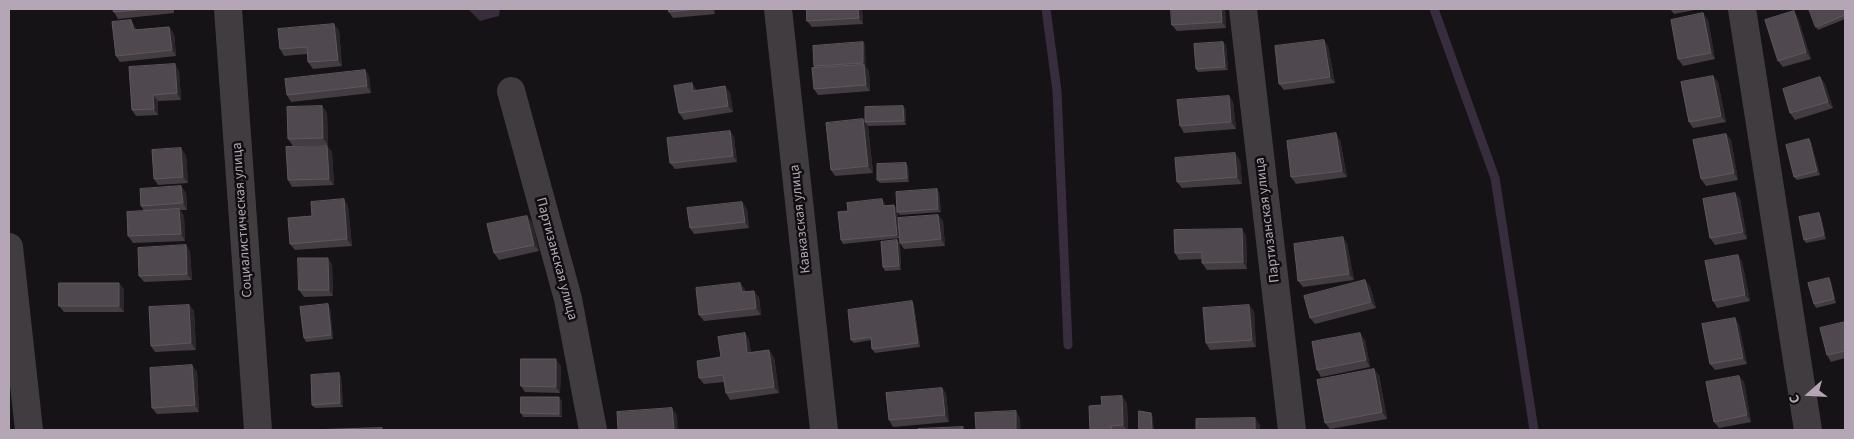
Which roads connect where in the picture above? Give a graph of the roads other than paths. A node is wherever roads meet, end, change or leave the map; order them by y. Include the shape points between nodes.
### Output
1 (228, 9) edge
2 (778, 9) edge
3 (1243, 9) edge
4 (1742, 9) edge
5 (511, 91) dead end
6 (9, 246) edge
7 (30, 430) edge
8 (258, 430) edge
9 (593, 430) edge
10 (824, 430) edge
11 (1292, 430) edge
12 (1808, 430) edge

1 - 8 street, Социалистическая улица
2 - 10 street, Кавказская улица
3 - 11 street, Партизанская улица
4 - 12 street
5 - 9 street, Партизанская улица via 568,299
6 - 7 street

